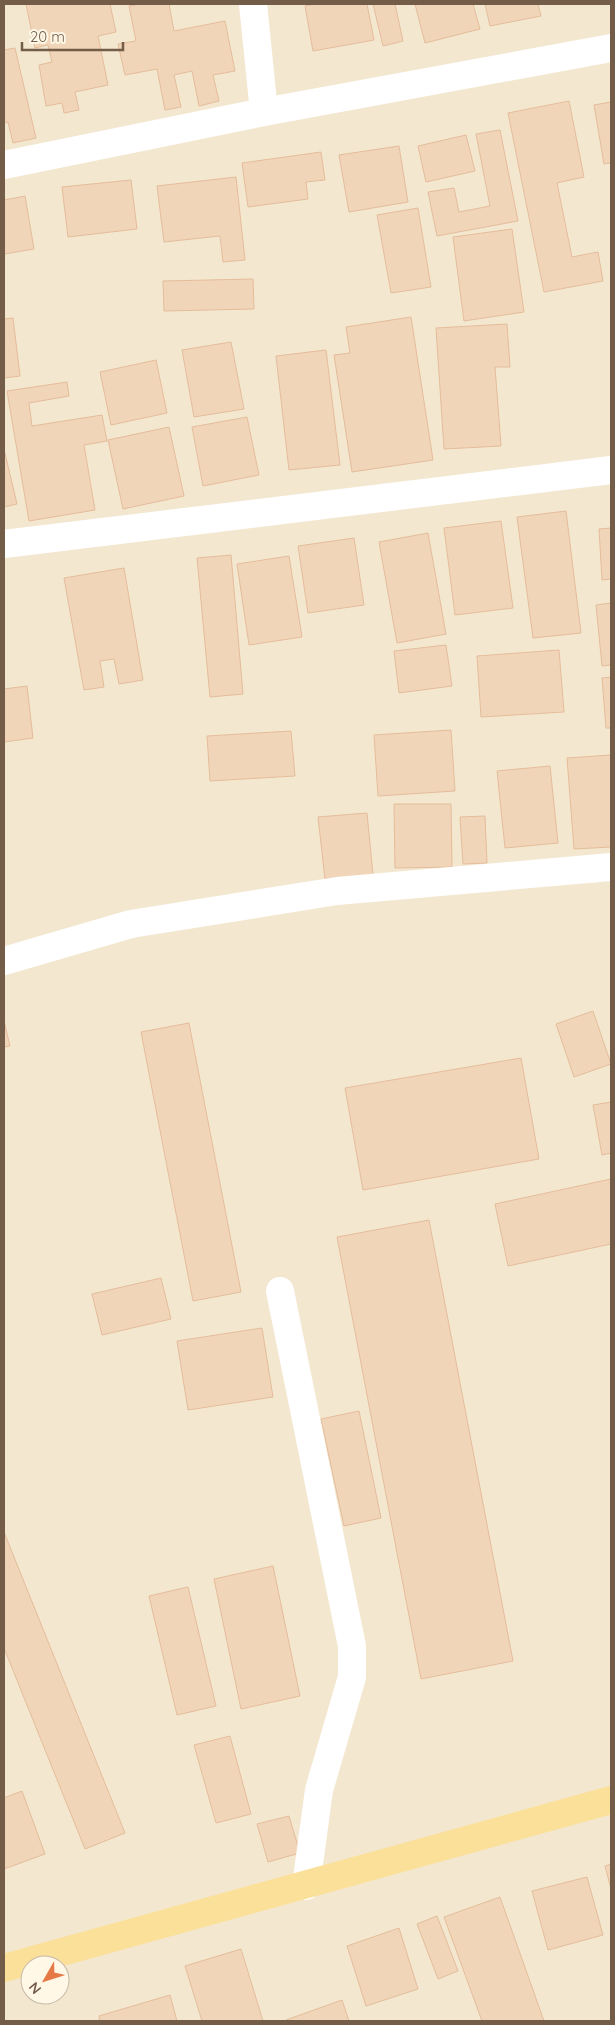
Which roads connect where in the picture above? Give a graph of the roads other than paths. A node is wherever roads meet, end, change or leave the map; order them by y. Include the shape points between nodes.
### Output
1 (254, 4) edge
2 (611, 48) edge
3 (264, 112) junction
4 (4, 166) edge
5 (611, 470) edge
6 (4, 544) edge
7 (611, 866) edge
8 (4, 961) edge
9 (280, 1291) dead end
10 (611, 1800) edge
11 (306, 1886) junction
12 (4, 1968) edge

1 - 3 street
2 - 3 street
3 - 4 street
5 - 6 street
7 - 8 street via 337,891 131,924
9 - 11 street via 352,1646 352,1677 319,1790
10 - 11 main road
11 - 12 main road

